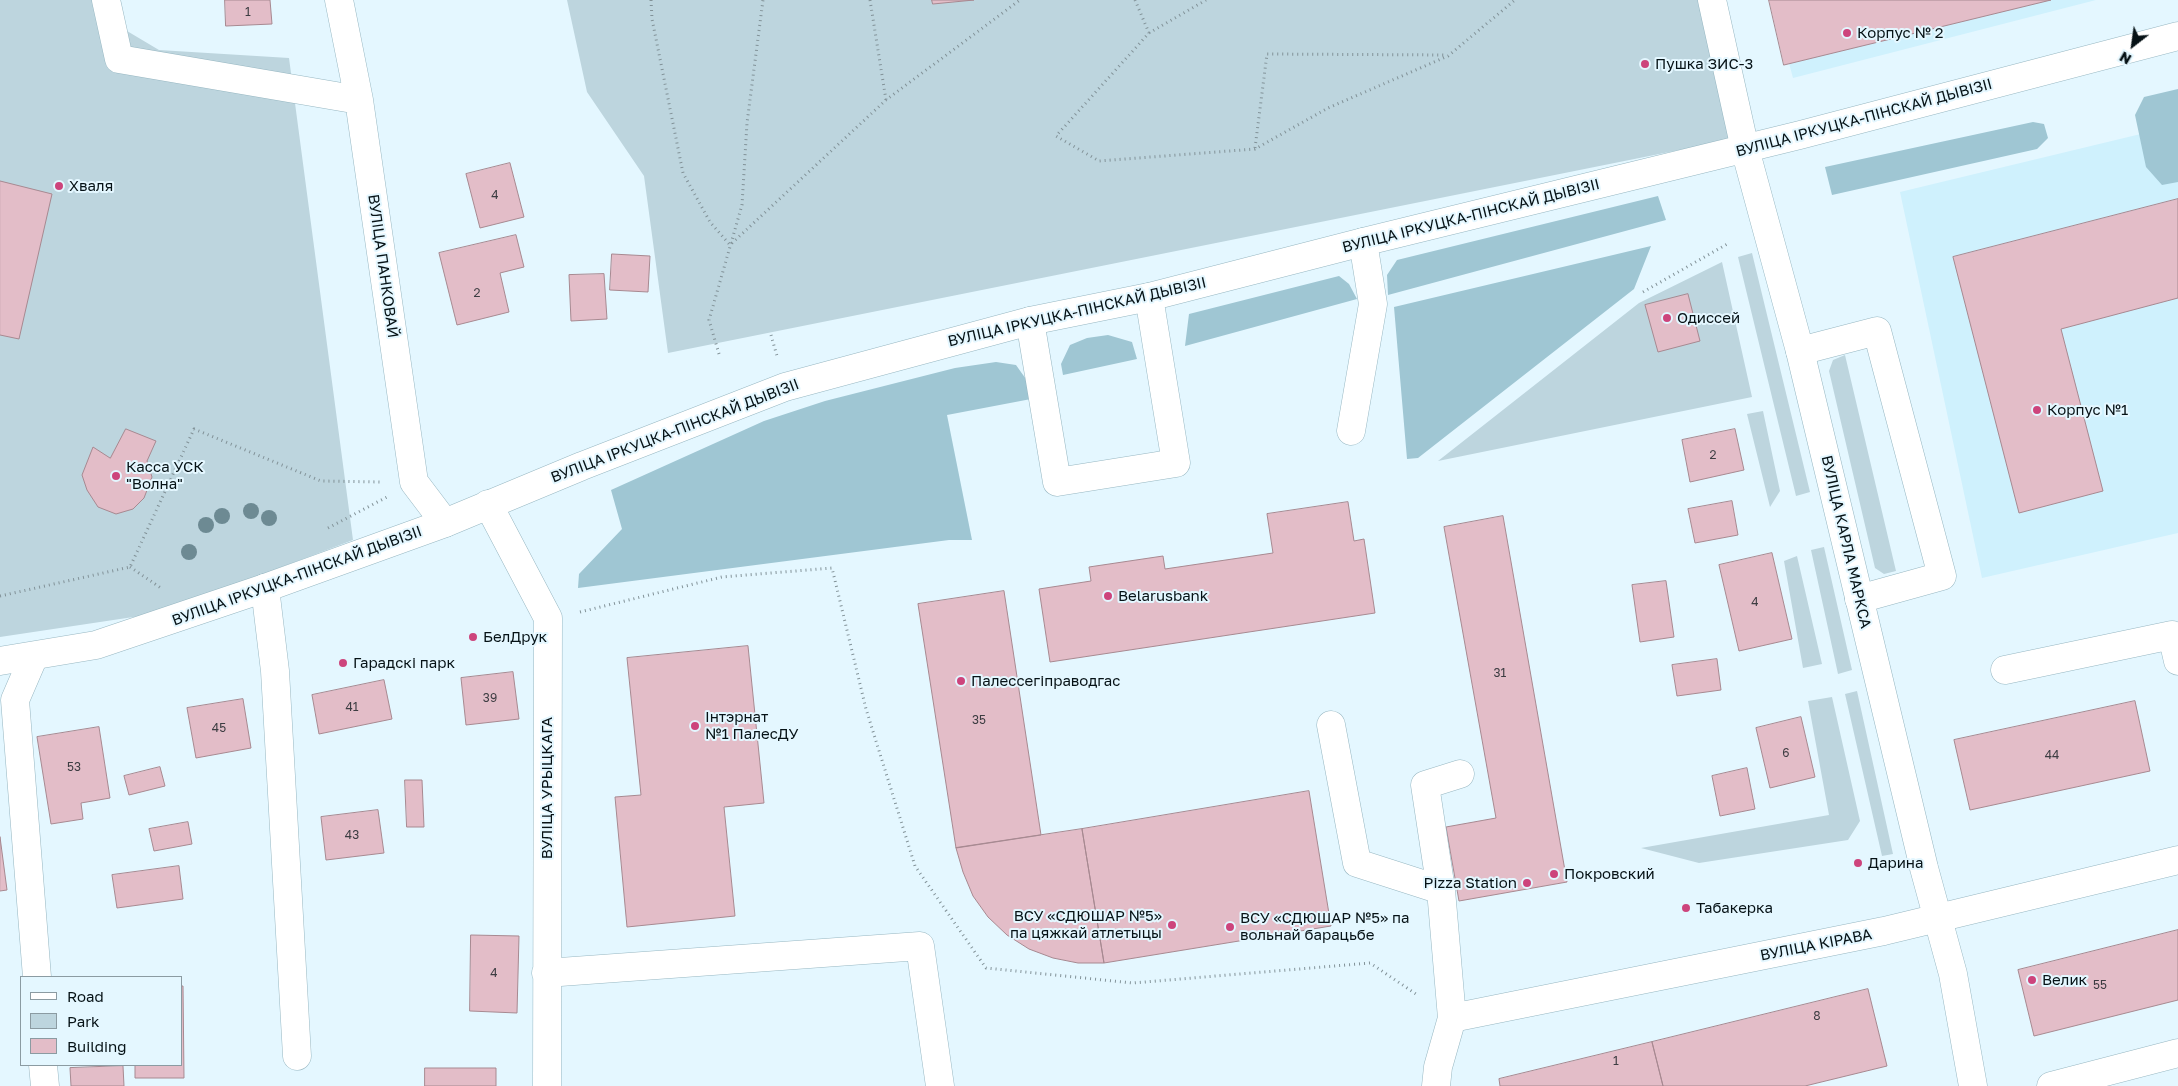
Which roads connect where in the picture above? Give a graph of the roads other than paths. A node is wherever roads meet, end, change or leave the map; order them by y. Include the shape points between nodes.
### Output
1 (106, 0) edge
2 (339, 0) edge
3 (1712, 0) edge
4 (2178, 36) edge
5 (358, 100) junction
6 (1745, 149) junction
7 (1363, 242) junction
8 (1149, 297) junction
9 (1030, 321) junction
10 (1800, 351) junction
11 (1352, 431) dead end
12 (488, 504) junction
13 (445, 523) junction
14 (265, 588) junction
15 (1859, 598) junction
16 (34, 656) junction
17 (0, 660) edge
18 (2178, 661) edge
19 (2005, 670) dead end
20 (1331, 725) dead end
21 (1460, 774) dead end
22 (2178, 860) edge
23 (1441, 890) junction
24 (1937, 918) junction
25 (546, 973) junction
26 (36, 976) edge
27 (1452, 1018) junction
28 (2178, 1053) edge
29 (297, 1056) dead end
30 (43, 1066) edge
31 (45, 1086) edge
32 (547, 1086) edge
33 (940, 1086) edge
34 (1436, 1086) edge
35 (1974, 1086) edge
36 (2051, 1086) edge

1 - 5 main road via 118,59
2 - 5 main road, ВУЛІЦА ПАНКОВАЙ
3 - 6 main road, ВУЛІЦА КАРЛА МАРКСА
4 - 6 main road, ВУЛІЦА ІРКУЦКА-ПІНСКАЙ ДЫВІЗІІ
5 - 13 main road, ВУЛІЦА ПАНКОВАЙ via 414,482
6 - 7 main road, ВУЛІЦА ІРКУЦКА-ПІНСКАЙ ДЫВІЗІІ
6 - 10 main road, ВУЛІЦА КАРЛА МАРКСА
7 - 8 main road, ВУЛІЦА ІРКУЦКА-ПІНСКАЙ ДЫВІЗІІ
7 - 11 main road via 1373,304
8 - 9 main road, ВУЛІЦА ІРКУЦКА-ПІНСКАЙ ДЫВІЗІІ
8 - 9 main road via 1176,463 1057,482
9 - 12 main road, ВУЛІЦА ІРКУЦКА-ПІНСКАЙ ДЫВІЗІІ via 785,387
10 - 15 main road, ВУЛІЦА КАРЛА МАРКСА
10 - 15 main road via 1877,331 1942,576
12 - 13 main road, ВУЛІЦА ІРКУЦКА-ПІНСКАЙ ДЫВІЗІІ
12 - 25 main road, ВУЛІЦА УРЫЦКАГА via 548,618
13 - 14 main road, ВУЛІЦА ІРКУЦКА-ПІНСКАЙ ДЫВІЗІІ
14 - 16 main road, ВУЛІЦА ІРКУЦКА-ПІНСКАЙ ДЫВІЗІІ via 96,645
14 - 29 main road via 275,671
15 - 24 main road, ВУЛІЦА КАРЛА МАРКСА
16 - 17 main road, ВУЛІЦА ІРКУЦКА-ПІНСКАЙ ДЫВІЗІІ
16 - 26 main road via 15,700
18 - 19 main road via 2172,635
20 - 23 main road via 1357,863
21 - 23 main road via 1425,785
22 - 24 main road, ВУЛІЦА КІРАВА
23 - 27 main road
24 - 27 main road, ВУЛІЦА КІРАВА
24 - 35 main road, ВУЛІЦА КАРЛА МАРКСА via 1953,974
25 - 32 main road, ВУЛІЦА УРЫЦКАГА
25 - 33 main road via 920,946
27 - 34 main road
28 - 36 main road
30 - 31 main road

